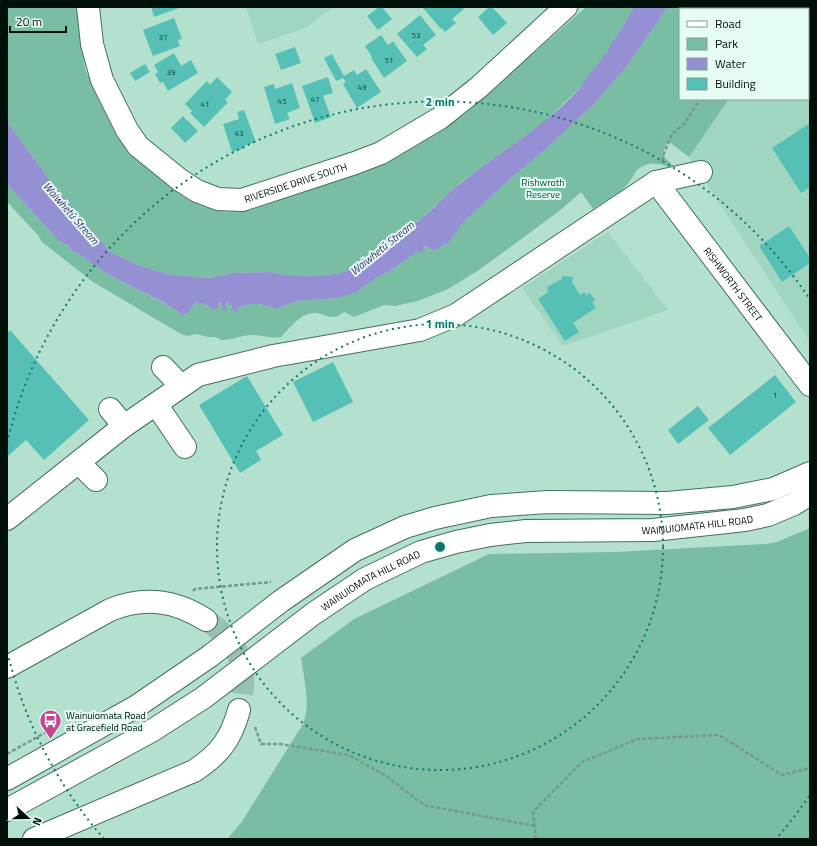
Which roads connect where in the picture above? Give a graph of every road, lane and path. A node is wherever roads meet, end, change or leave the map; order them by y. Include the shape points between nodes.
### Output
1 (88, 7) edge
2 (566, 7) edge
3 (699, 100) edge
4 (701, 172) dead end
5 (656, 182) junction
6 (163, 367) dead end
7 (810, 385) edge
8 (181, 386) junction
9 (156, 404) junction
10 (110, 409) dead end
11 (124, 426) junction
12 (185, 446) dead end
13 (79, 463) junction
14 (810, 473) edge
15 (96, 480) dead end
16 (810, 494) edge
17 (7, 519) edge
18 (274, 582) dead end
19 (190, 593) dead end
20 (206, 620) tunnel mouth
21 (7, 667) edge
22 (247, 717) joint
23 (810, 768) edge
24 (7, 779) edge
25 (7, 810) edge
26 (535, 826) junction
27 (34, 839) edge
28 (536, 839) edge

1 - 2 main road, RIVERSIDE DRIVE SOUTH via 92,44 102,80 138,146 197,191 218,199 242,200 381,153 440,118 479,87
3 - 5 path via 684,124 672,134
4 - 5 main road
5 - 7 main road, RISHWORTH STREET
5 - 8 main road via 456,314 420,330 273,356 198,375
6 - 8 main road
8 - 9 main road
9 - 11 main road
9 - 12 main road
10 - 11 main road
11 - 13 main road
13 - 15 main road
13 - 17 main road
14 - 24 main road via 773,489 733,497 667,503 548,502 491,506 405,527 355,550 137,706
16 - 25 main road, WAINUIOMATA HILL ROAD via 768,515 745,520 653,530 519,532 490,535 421,552 365,579 165,722
18 - 19 path via 195,589
20 - 21 main road via 170,604 146,602 121,605
22 - 26 path via 261,744 280,744 349,755 386,776 424,805
22 - 27 main road via 235,724 219,752 194,771
23 - 26 path via 782,775 719,735 638,739 582,762 534,812
26 - 28 path

